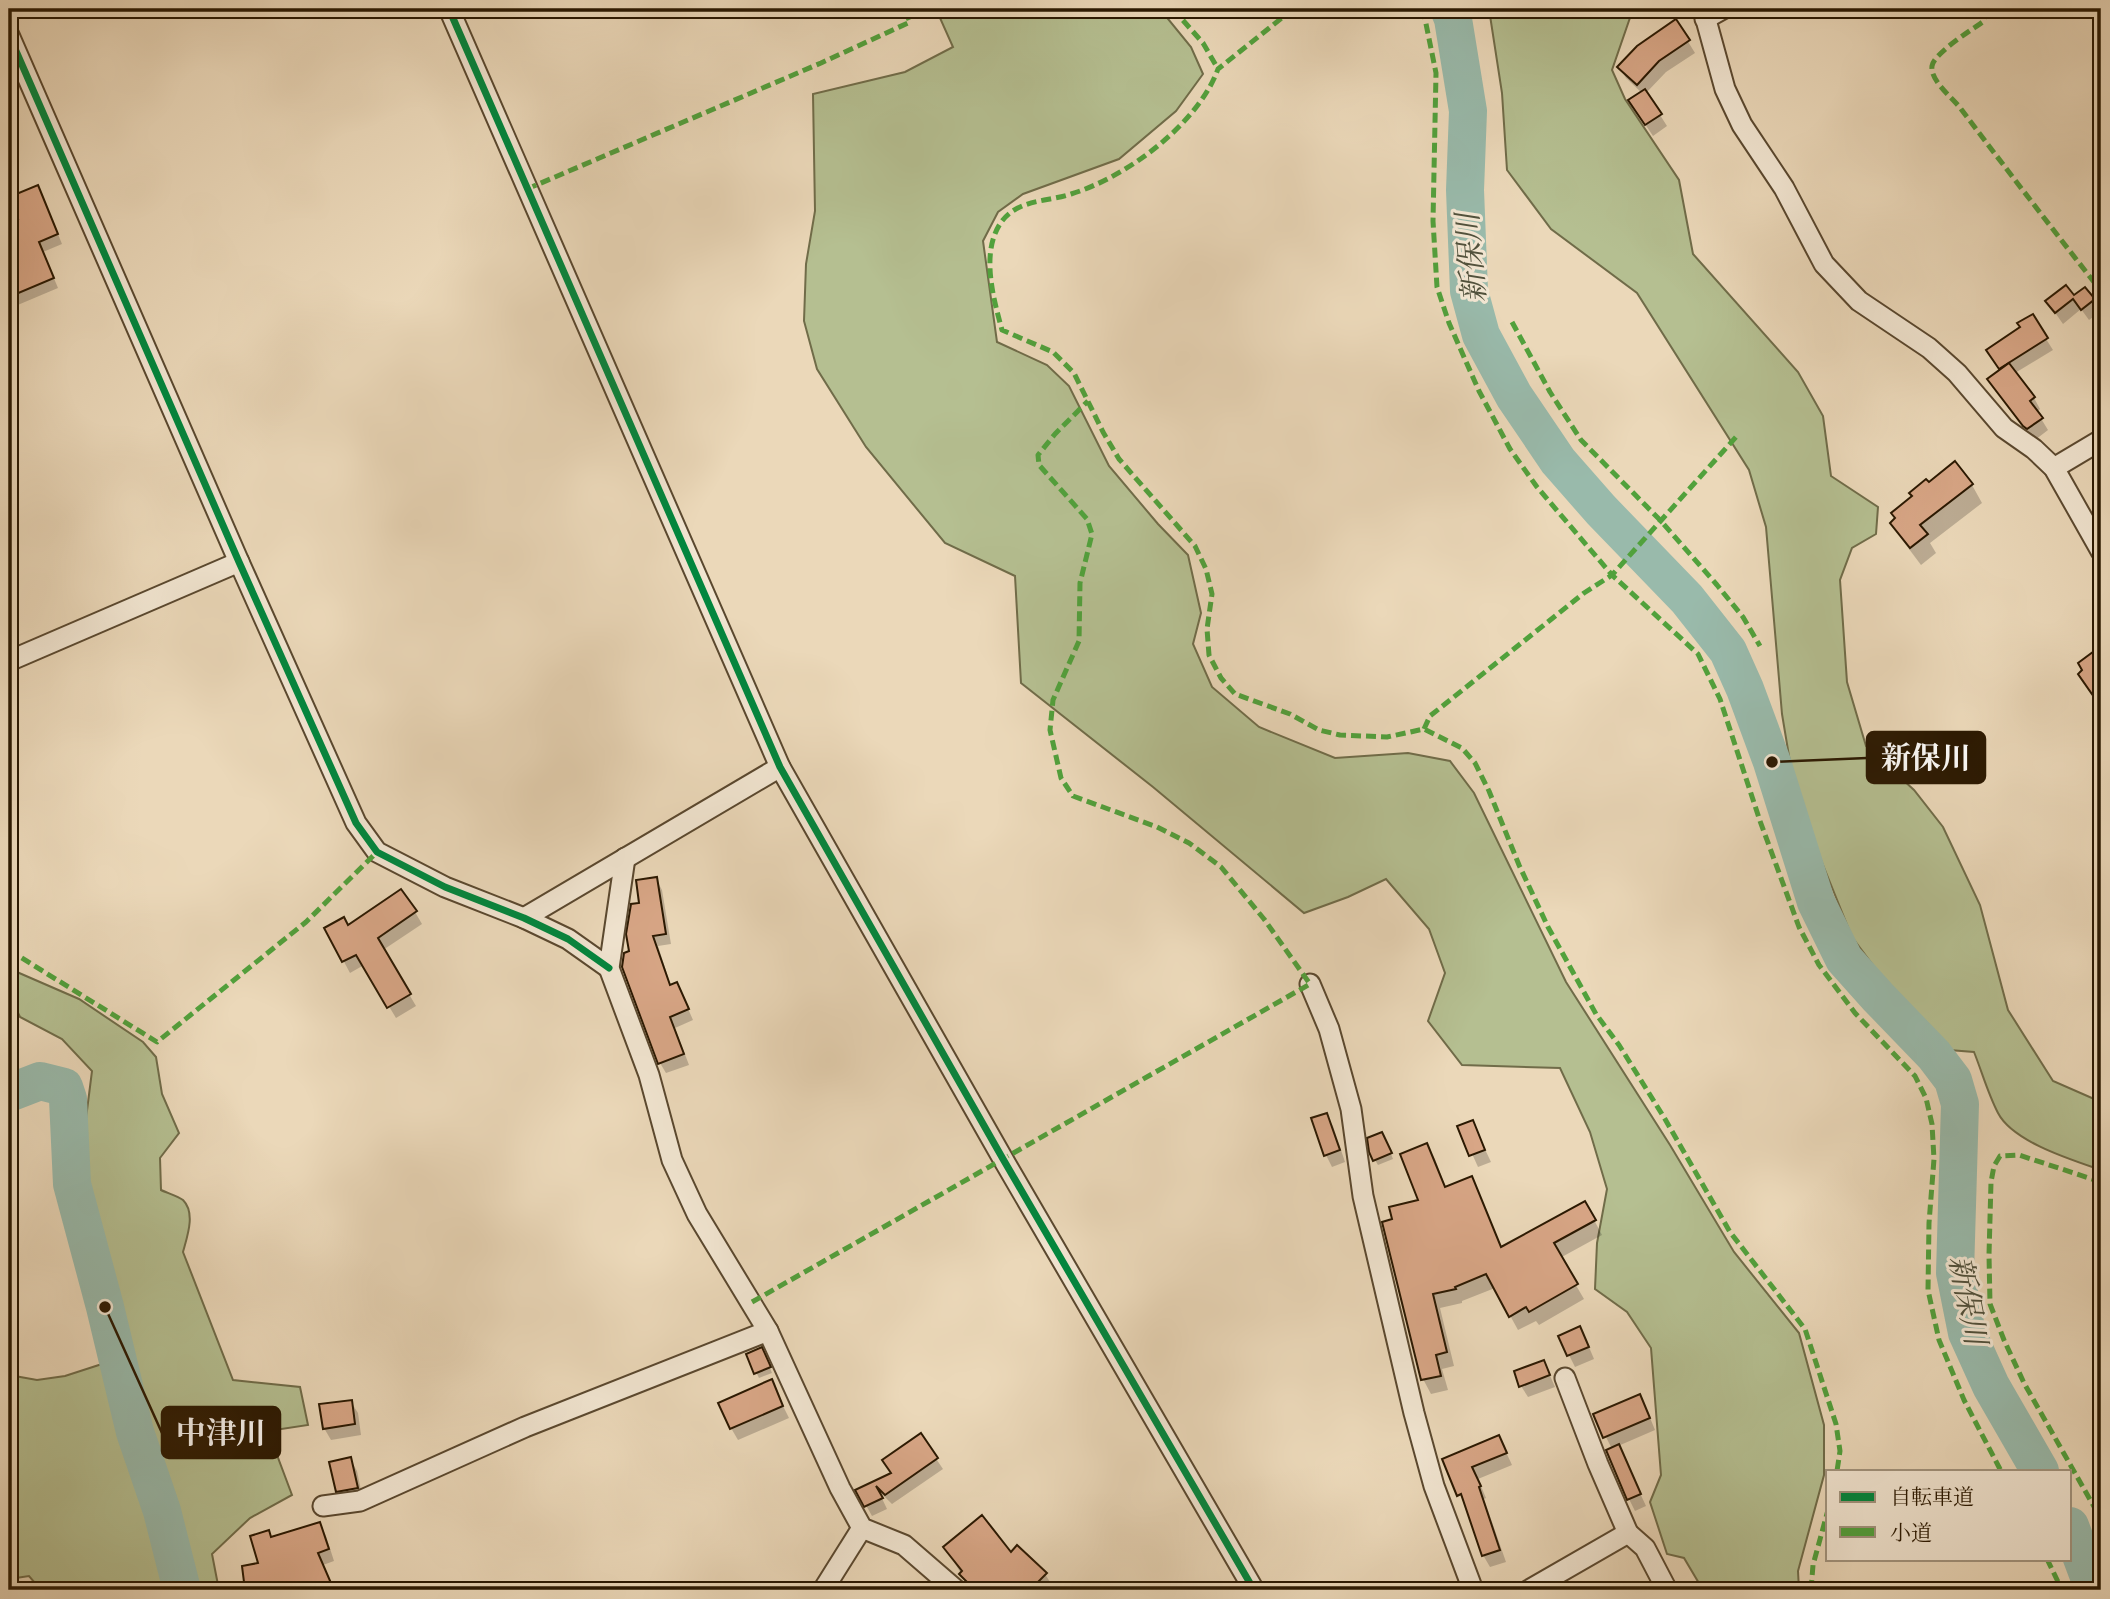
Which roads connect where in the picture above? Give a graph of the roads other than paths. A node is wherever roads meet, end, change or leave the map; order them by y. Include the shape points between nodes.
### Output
1 (449, 9) edge
2 (1723, 9) edge
3 (1704, 14) edge
4 (9, 35) edge
5 (2101, 440) edge
6 (2054, 468) junction
7 (2101, 551) edge
8 (239, 562) junction
9 (9, 661) edge
10 (780, 767) junction
11 (625, 858) junction
12 (523, 918) junction
13 (609, 968) junction
14 (1310, 984) dead end
15 (768, 1331) junction
16 (1565, 1378) dead end
17 (323, 1506) dead end
18 (862, 1528) junction
19 (1628, 1533) junction
20 (823, 1590) edge
21 (956, 1590) edge
22 (1254, 1590) edge
23 (1474, 1590) edge
24 (1529, 1590) edge
25 (1667, 1590) edge

1 - 10 street
2 - 3 street
3 - 6 street via 1742,125 1784,188 1824,264 1859,301 1929,348 2004,428
4 - 8 street
5 - 6 street
6 - 7 street
8 - 9 street
8 - 12 street via 356,823 377,852 445,887
10 - 11 street
10 - 22 street
11 - 12 street
11 - 13 street
12 - 13 street via 568,939
13 - 15 street via 649,1075 672,1160 697,1214
14 - 23 street via 1329,1029 1351,1109 1363,1196 1414,1413 1434,1486
15 - 17 street via 525,1427 360,1501
15 - 18 street
16 - 19 street
18 - 20 street
18 - 21 street via 904,1545
19 - 24 street
19 - 25 street via 1645,1548

